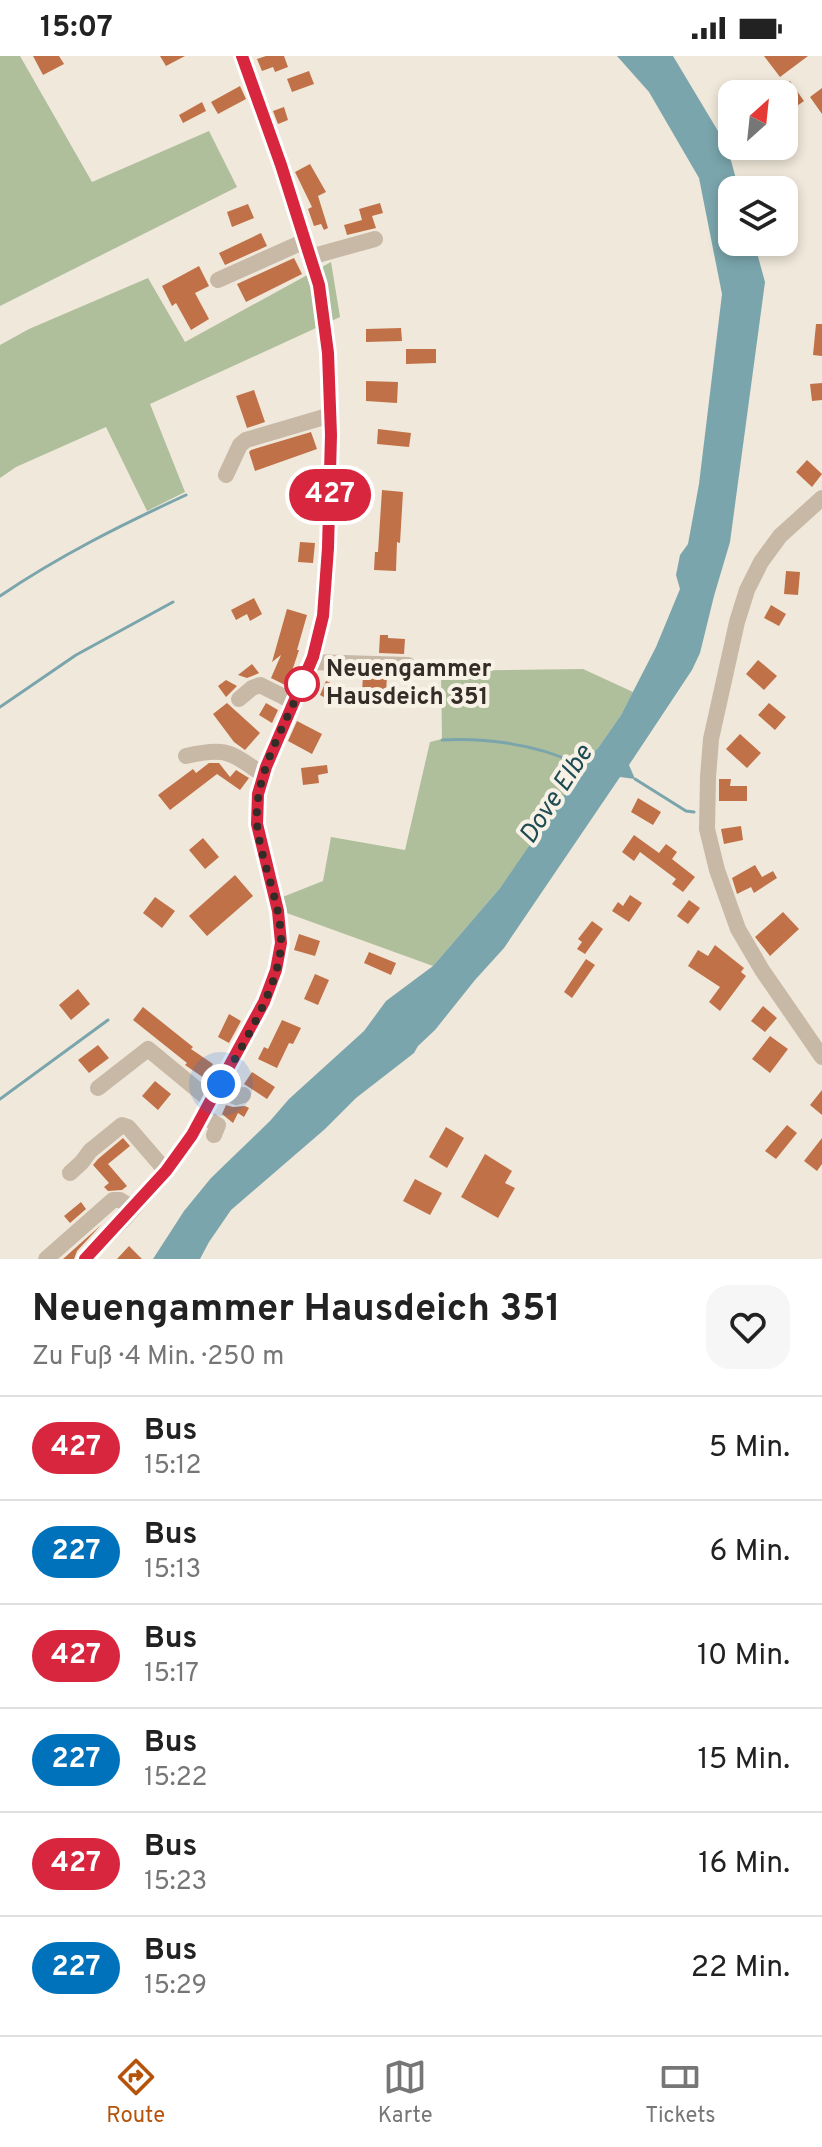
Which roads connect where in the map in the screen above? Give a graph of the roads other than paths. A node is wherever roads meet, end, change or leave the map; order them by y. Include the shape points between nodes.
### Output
1 (242, 56) edge
2 (375, 239) dead end
3 (305, 241) junction
4 (310, 257) junction
5 (218, 280) dead end
6 (331, 415) junction
7 (226, 475) dead end
8 (822, 498) edge
9 (311, 662) junction
10 (408, 665) dead end
11 (239, 699) dead end
12 (294, 702) junction
13 (186, 756) dead end
14 (264, 775) junction
15 (822, 1057) edge
16 (98, 1088) dead end
17 (243, 1095) dead end
18 (211, 1102) junction
19 (214, 1135) dead end
20 (166, 1171) junction
21 (70, 1173) dead end
22 (133, 1208) junction
23 (46, 1259) edge
24 (85, 1259) edge

1 - 3 street
2 - 4 street
3 - 4 street
3 - 5 street
4 - 6 street via 319,285
6 - 7 street via 246,440
6 - 9 street via 323,616
8 - 15 street via 780,536 747,590 711,739 707,829 738,929
9 - 10 street
9 - 12 street
11 - 12 street via 260,685
12 - 14 street
13 - 14 street via 230,752
14 - 18 street via 257,824 281,943 264,1002
16 - 18 street via 148,1049
17 - 18 street
18 - 19 street via 218,1125
18 - 20 street
20 - 21 street via 122,1125
20 - 22 street
22 - 23 street via 113,1200
22 - 24 street

